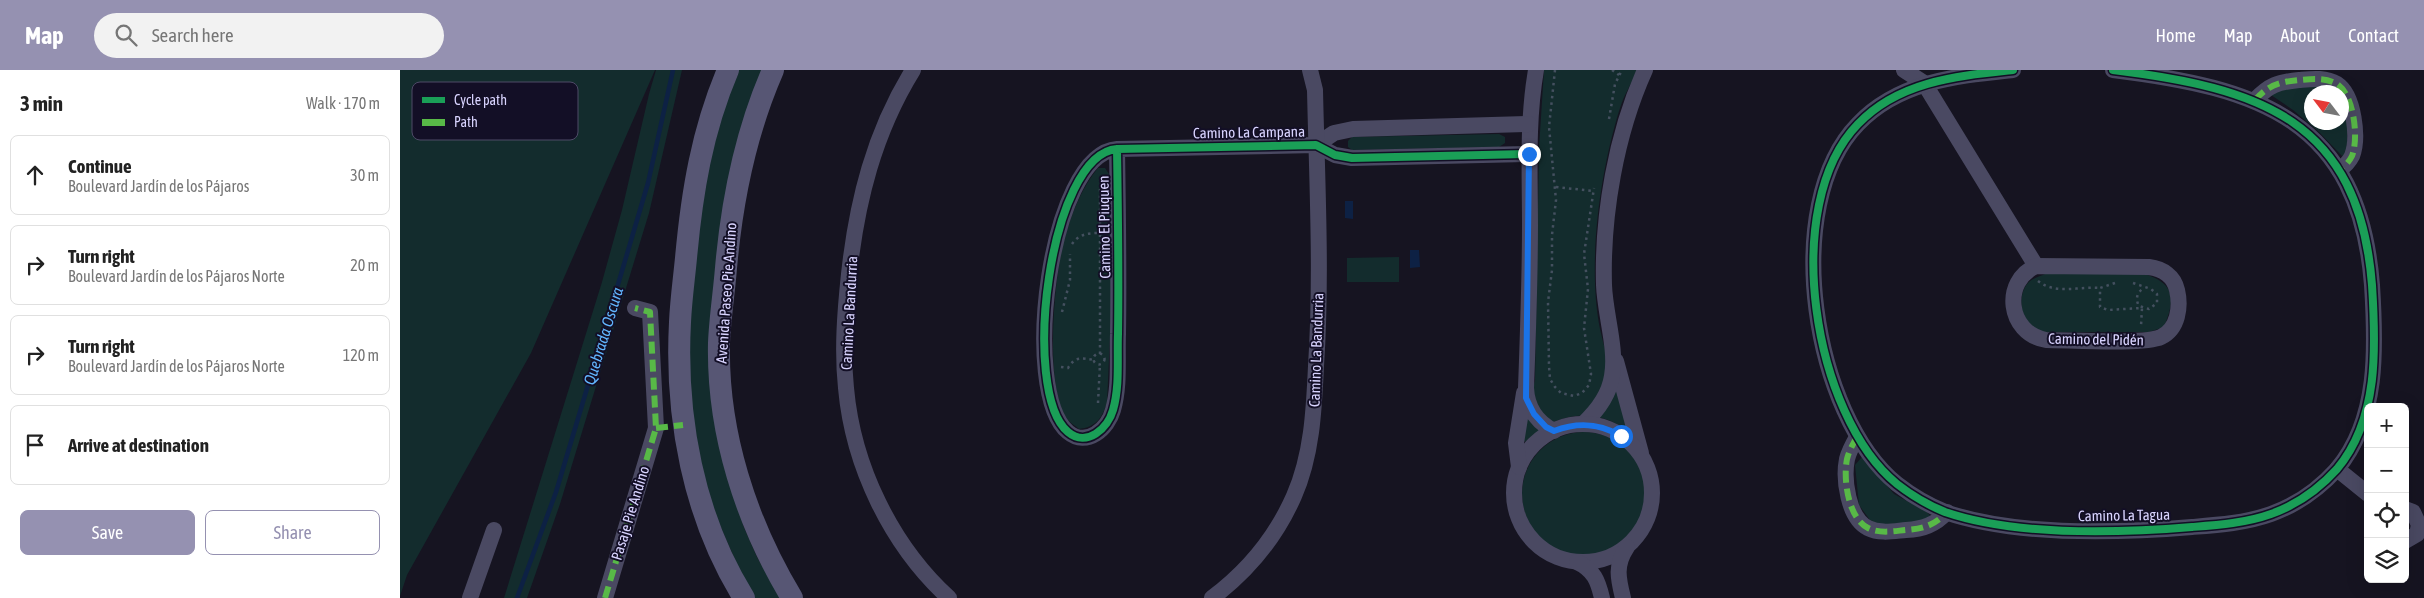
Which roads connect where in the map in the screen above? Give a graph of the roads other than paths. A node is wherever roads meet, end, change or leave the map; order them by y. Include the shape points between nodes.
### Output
1 (728, 70) edge
2 (773, 70) edge
3 (913, 70) edge
4 (1310, 70) edge
5 (1536, 70) edge
6 (1645, 70) edge
7 (1904, 70) edge
8 (2013, 70) edge
9 (2113, 70) edge
10 (1924, 77) edge
11 (2255, 100) junction
12 (1530, 124) junction
13 (1316, 145) junction
14 (1117, 149) junction
15 (1529, 154) junction
16 (2339, 170) junction
17 (2031, 268) junction
18 (635, 308) dead end
19 (1613, 355) junction
20 (1526, 388) junction
21 (1583, 424) junction
22 (684, 425) junction
23 (656, 428) junction
24 (1554, 431) junction
25 (1857, 437) junction
26 (1642, 458) junction
27 (1519, 467) junction
28 (2337, 469) junction
29 (2367, 493) edge
30 (2409, 510) edge
31 (1947, 512) junction
32 (494, 530) dead end
33 (2409, 538) edge
34 (1628, 545) junction
35 (1577, 562) junction
36 (470, 598) edge
37 (605, 598) edge
38 (744, 598) edge
39 (792, 598) edge
40 (949, 598) edge
41 (1212, 598) edge
42 (1602, 598) edge
43 (1623, 598) edge

1 - 22 main road via 705,135 689,221 680,322
2 - 39 main road, Avenida Paseo Pie Andino via 751,127 731,213 719,344 722,401 734,464 751,518
3 - 40 street, Camino La Bandurria via 878,141 858,210 848,289 845,380 854,436 877,499 909,553
4 - 13 street, Camino La Bandurria via 1315,90
5 - 12 street
6 - 19 street via 1620,139 1607,229 1604,285
7 - 10 street
8 - 10 street, Camino La Tagua
9 - 11 street, Camino La Tagua via 2208,86
10 - 17 street
10 - 25 street, Camino La Tagua via 1869,113 1848,135 1824,180 1815,215 1812,250 1820,325 1836,387
11 - 16 street, Camino La Tagua via 2299,127
11 - 16 street via 2265,89 2280,82 2324,80 2342,88 2352,107 2354,140 2350,160
12 - 13 street, Camino La Campana via 1353,129 1334,133
12 - 15 street
13 - 14 street, Camino La Campana
13 - 15 street, Camino La Campana via 1335,155 1352,158
13 - 41 street, Camino La Bandurria via 1319,308 1313,420 1306,458 1294,495 1276,531 1251,564
14 - 14 street, Camino El Piuquen via 1096,157 1080,179 1064,212 1051,267 1044,367 1060,421 1068,432 1083,438 1102,430 1113,410 1117,389
15 - 20 street
16 - 28 street, Camino La Tagua via 2356,202 2366,235 2372,283 2373,346 2366,414 2355,442
17 - 17 street, Camino del Pidén via 2021,278 2014,294 2014,312 2022,329 2039,338 2148,341 2165,334 2176,321 2177,288 2170,276 2160,269
18 - 23 street, Pasaje Pie Andino via 650,312
19 - 21 street via 1610,386 1600,405
19 - 26 street via 1624,384
20 - 24 street via 1534,414
20 - 27 street via 1516,443
21 - 24 street
21 - 26 street via 1613,431 1630,442
22 - 23 street
22 - 38 main road via 689,457 706,516
23 - 37 street, Pasaje Pie Andino
24 - 27 street via 1530,449
25 - 31 street, Camino La Tagua via 1868,454 1896,483 1929,505
25 - 31 street via 1847,460 1847,477 1851,508 1863,525 1881,532 1919,529 1934,524
26 - 34 street via 1650,478 1652,499 1642,529
27 - 35 street via 1514,502 1524,530 1544,551 1554,557
28 - 29 street
28 - 31 street, Camino La Tagua via 2311,493 2283,509 2254,520 2228,523 2152,530 2065,529 2008,525
30 - 33 street via 2420,525 2416,534
32 - 36 street
34 - 35 street via 1599,561
34 - 43 street via 1617,570
35 - 42 street via 1596,577

